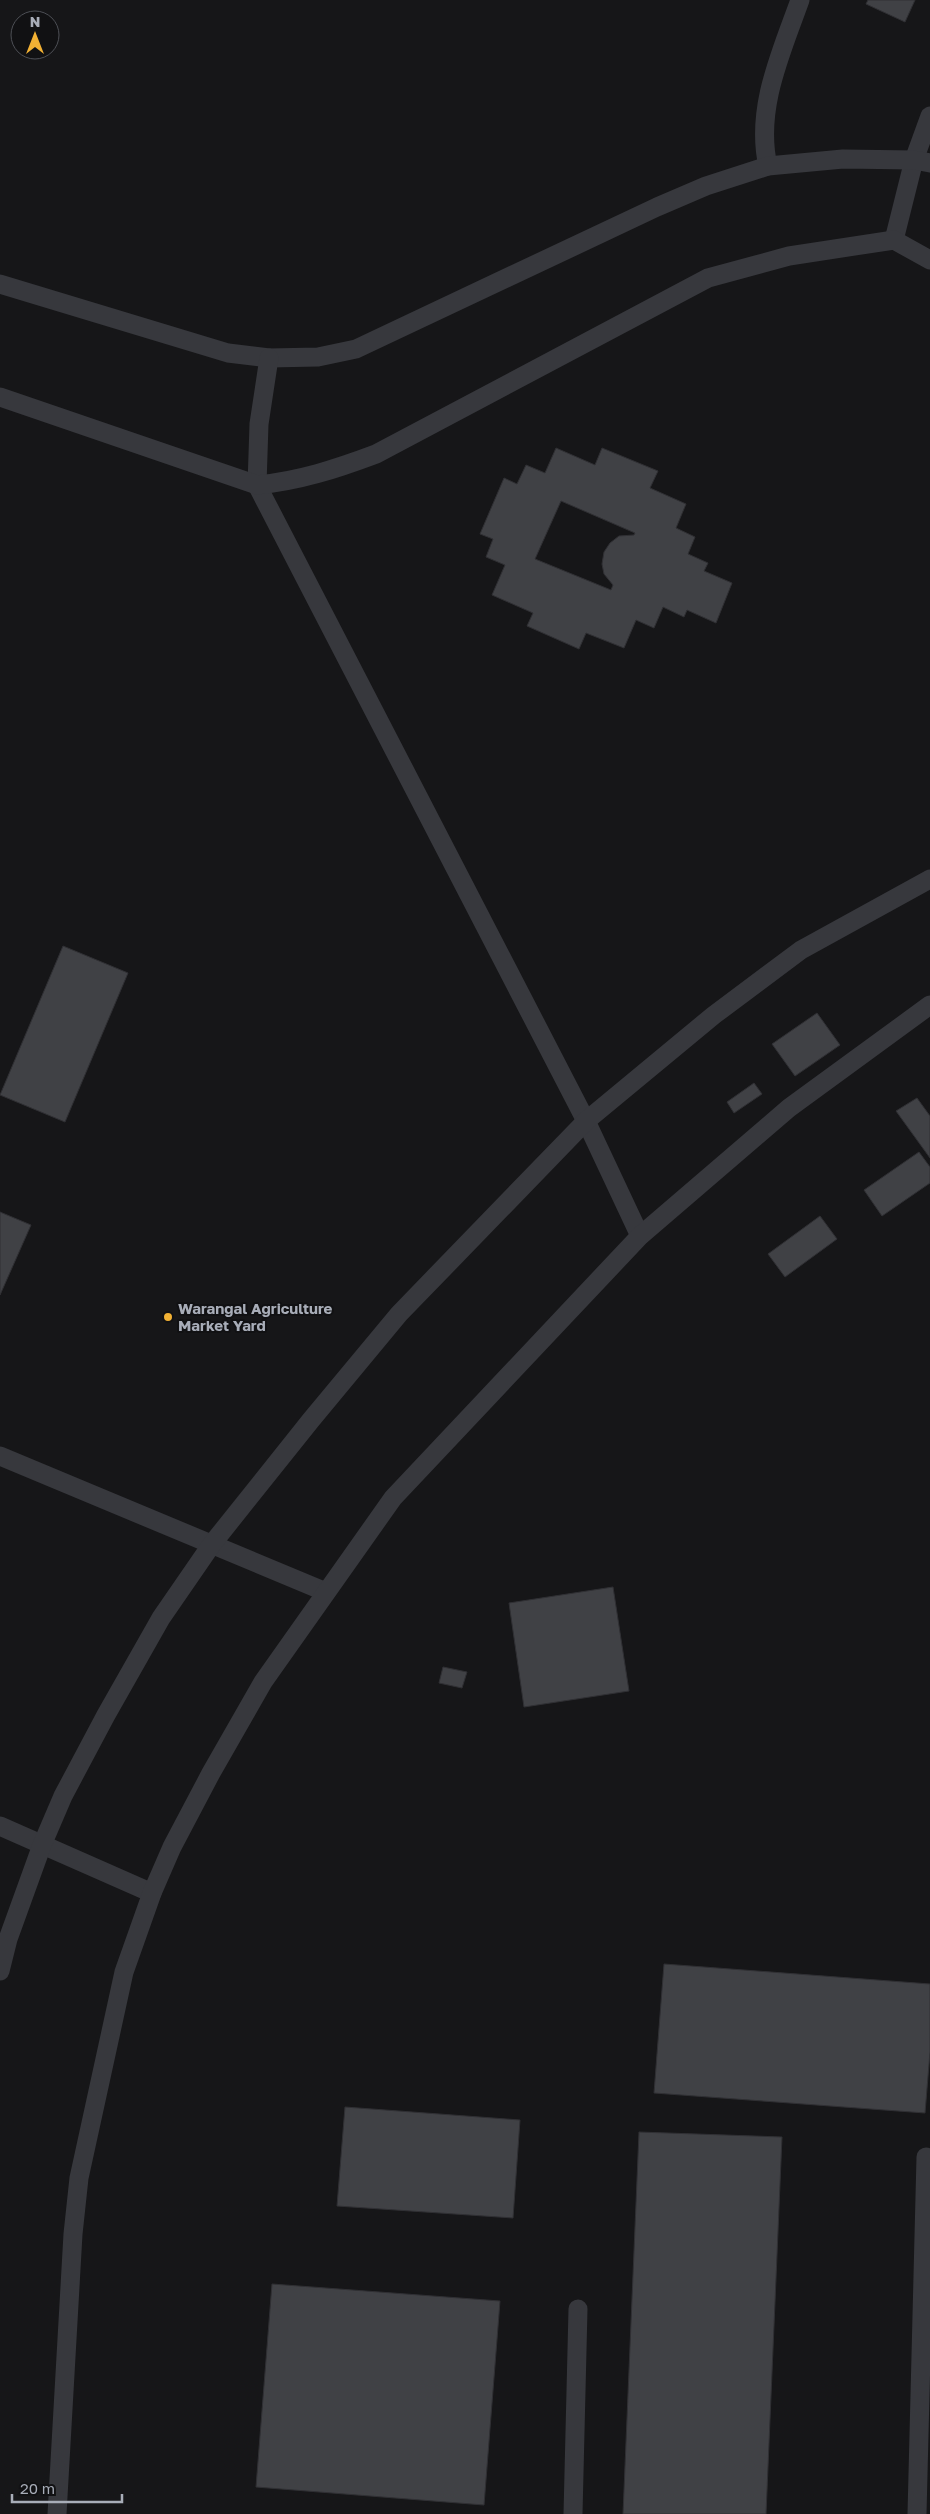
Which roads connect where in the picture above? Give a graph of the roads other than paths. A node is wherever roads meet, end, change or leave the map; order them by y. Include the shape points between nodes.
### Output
1 (800, 0) edge
2 (930, 116) edge
3 (922, 161) edge
4 (768, 166) junction
5 (894, 240) junction
6 (930, 260) edge
7 (0, 284) edge
8 (269, 358) junction
9 (0, 397) edge
10 (257, 485) junction
11 (930, 879) edge
12 (930, 1005) edge
13 (586, 1121) junction
14 (640, 1236) junction
15 (0, 1456) edge
16 (212, 1544) junction
17 (326, 1592) junction
18 (0, 1826) edge
19 (42, 1845) junction
20 (152, 1893) junction
21 (0, 1971) edge
22 (926, 2157) dead end
23 (578, 2309) dead end
24 (57, 2514) edge
25 (573, 2514) edge
26 (917, 2514) edge

1 - 4 lane via 764,116 763,146
2 - 3 lane
3 - 4 lane via 843,159
3 - 5 lane
4 - 8 lane via 706,186 656,208 356,349 318,357
5 - 6 lane
5 - 10 lane via 789,256 708,278 376,454 329,472 289,482
7 - 8 lane via 228,353
8 - 10 lane via 258,424
9 - 10 lane
10 - 13 lane
11 - 13 lane via 801,950 714,1015
12 - 14 lane via 789,1108
13 - 14 lane
13 - 16 lane via 399,1314
14 - 17 lane via 393,1498
15 - 16 lane
16 - 17 lane
16 - 19 lane via 161,1618 106,1715 63,1796
17 - 20 lane via 258,1690 202,1789
18 - 19 lane
19 - 20 lane
19 - 21 lane via 8,1938
20 - 24 lane via 124,1972 79,2178 72,2234
22 - 26 lane
23 - 25 lane

